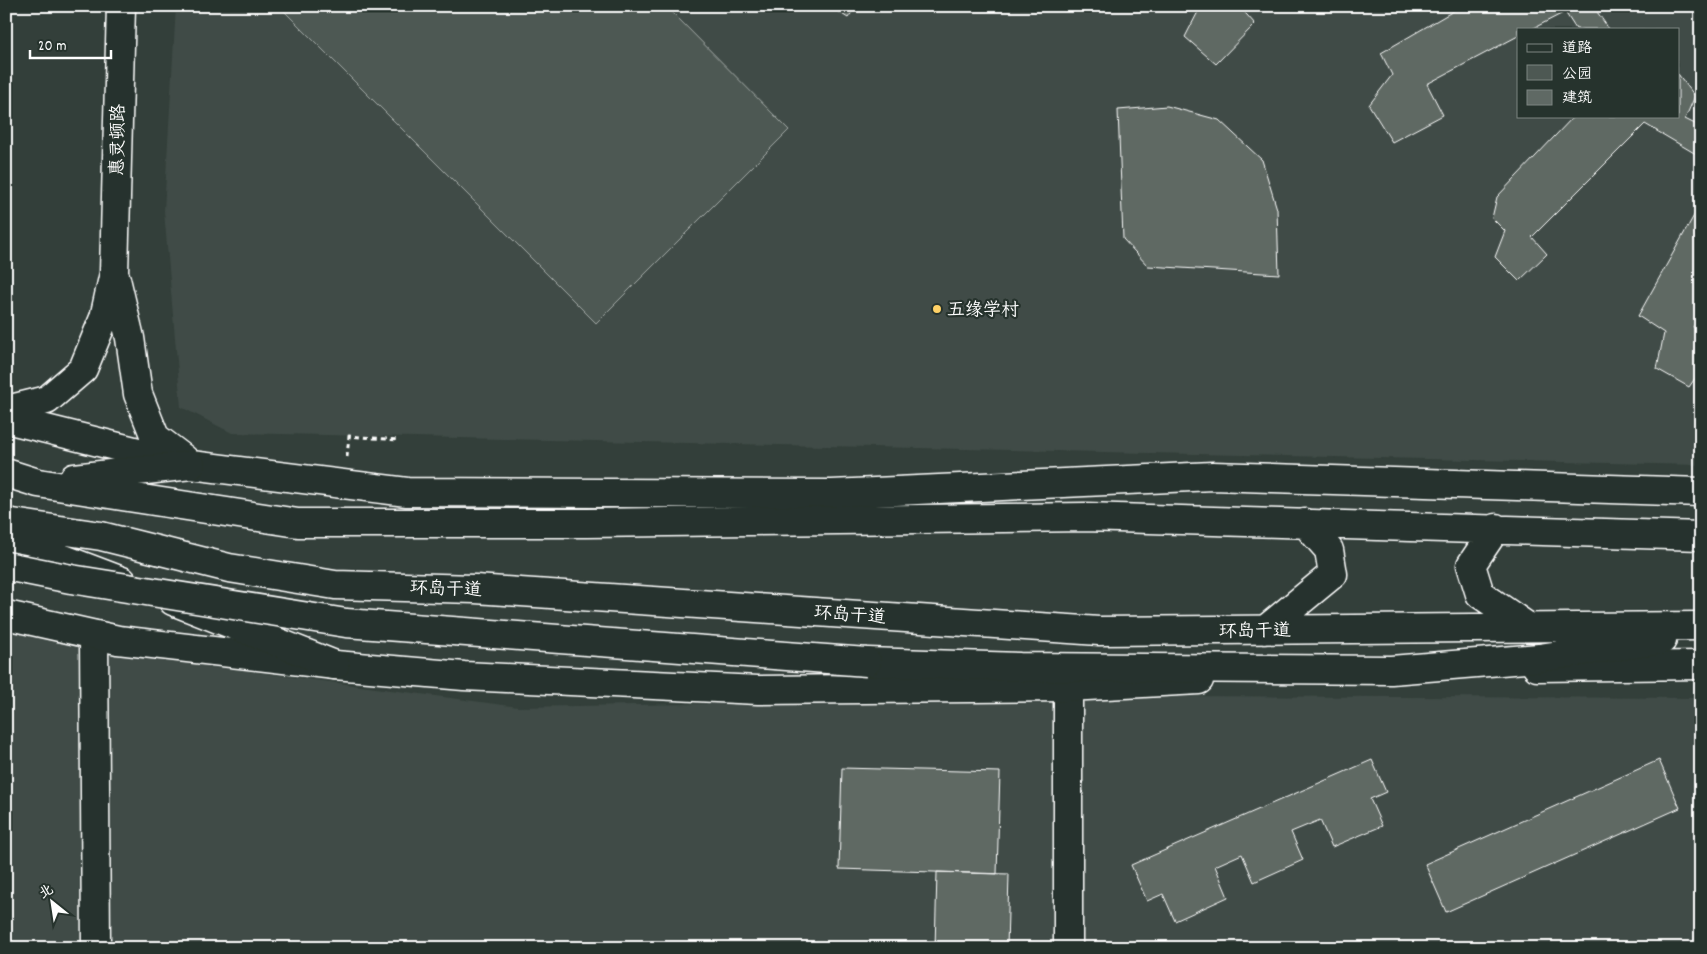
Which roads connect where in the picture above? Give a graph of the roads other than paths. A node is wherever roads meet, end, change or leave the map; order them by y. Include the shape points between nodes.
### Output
1 (121, 6) edge
2 (114, 273) junction
3 (6, 410) edge
4 (6, 419) edge
5 (191, 465) junction
6 (6, 473) edge
7 (38, 483) junction
8 (1701, 492) edge
9 (6, 522) edge
10 (1304, 522) junction
11 (1496, 528) junction
12 (1701, 536) edge
13 (6, 537) edge
14 (6, 566) edge
15 (6, 615) edge
16 (1701, 626) edge
17 (1528, 627) junction
18 (1265, 630) junction
19 (94, 635) junction
20 (1701, 635) edge
21 (1701, 664) edge
22 (335, 665) junction
23 (1391, 670) junction
24 (1068, 687) junction
25 (96, 948) edge
26 (1068, 948) edge

1 - 2 main road, 惠灵顿路
2 - 3 main road via 104,318 83,369 47,400
2 - 5 main road via 130,338 138,394 155,437
4 - 5 main road
5 - 7 main road
5 - 8 main road via 407,492 832,494 1213,476
6 - 7 main road
7 - 10 main road via 298,523 1085,517
9 - 18 main road, 环岛干道 via 101,536 228,568 335,585 475,589 1099,631
10 - 11 main road
10 - 18 main road via 1329,550 1333,574
11 - 12 main road
11 - 17 main road via 1470,565 1480,594
13 - 22 main road
14 - 23 main road, bridge via 346,623 867,662 1020,667
15 - 19 main road
16 - 17 main road, 环岛干道
17 - 18 main road, 环岛干道
19 - 22 main road
19 - 25 main road
20 - 23 main road via 1539,658
21 - 23 main road
22 - 24 main road via 464,676 758,690
23 - 24 main road
24 - 26 main road

